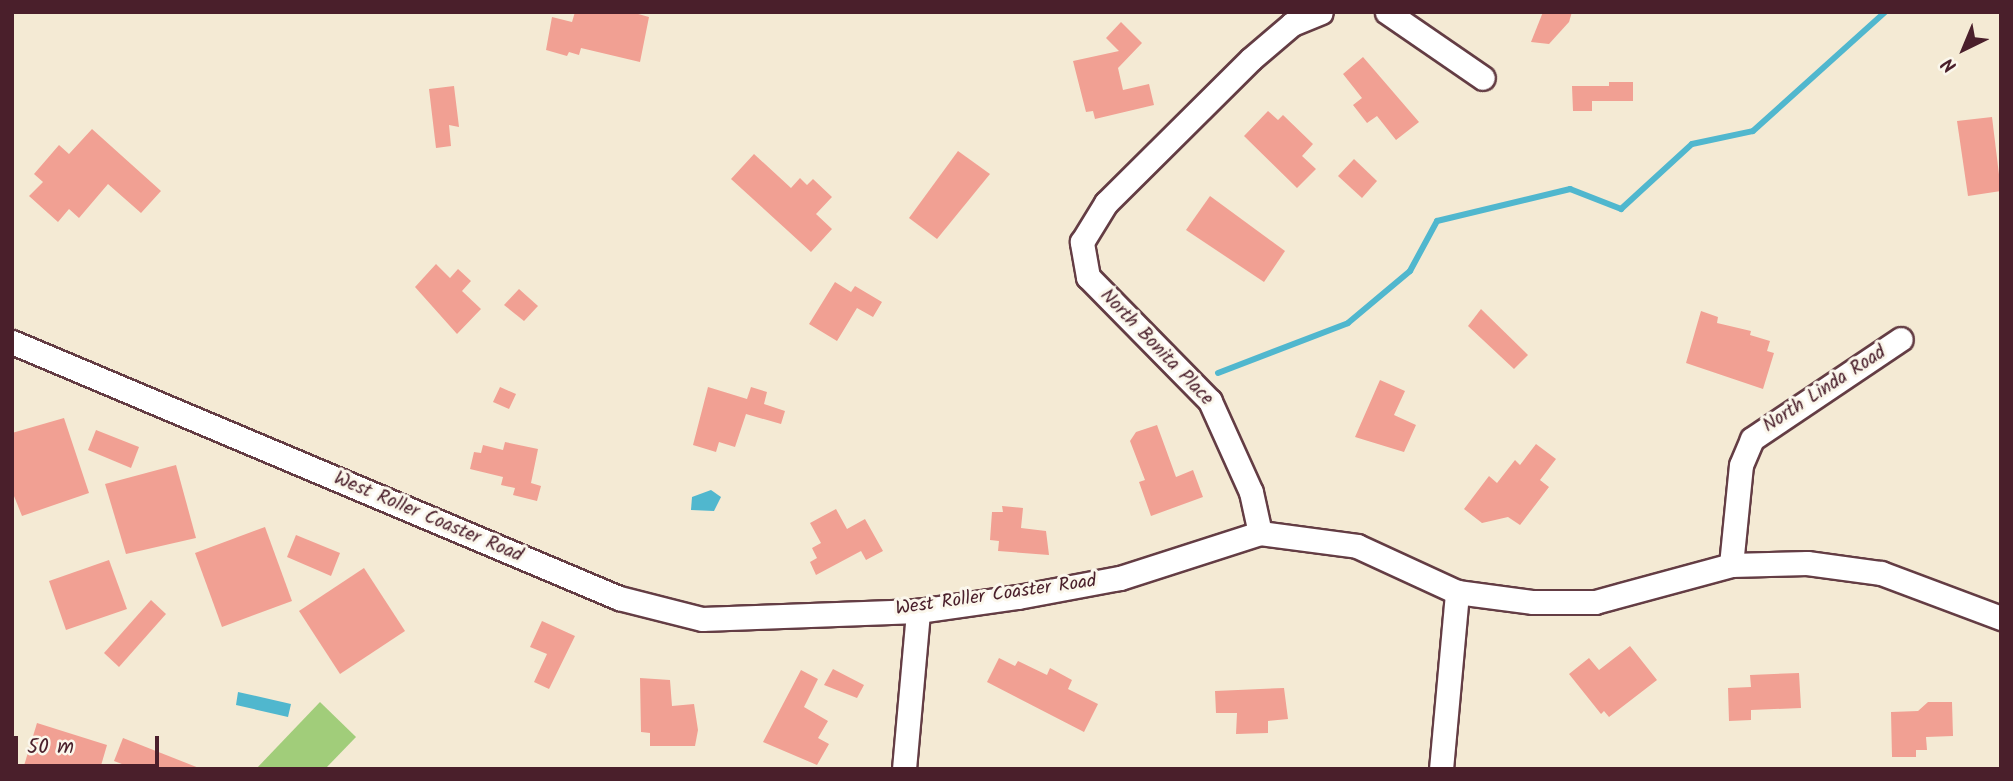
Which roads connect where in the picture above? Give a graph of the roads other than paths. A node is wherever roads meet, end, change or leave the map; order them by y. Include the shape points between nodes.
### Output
1 (1321, 12) edge
2 (1387, 12) edge
3 (1483, 78) dead end
4 (1901, 340) dead end
5 (12, 342) edge
6 (1260, 533) junction
7 (1731, 565) junction
8 (1457, 592) junction
9 (918, 611) junction
10 (2001, 618) edge
11 (904, 769) edge
12 (1441, 769) edge

1 - 6 street, North Bonita Place via 1292,24 1251,59 1105,203 1083,242 1088,277 1210,401 1247,479
2 - 3 street
4 - 7 street, North Linda Road via 1752,439 1741,465
5 - 9 street, West Roller Coaster Road via 619,598 702,619
6 - 8 street, West Roller Coaster Road via 1357,545
6 - 9 street, West Roller Coaster Road via 1120,578
7 - 8 street, West Roller Coaster Road via 1595,602 1532,602
7 - 10 street, West Roller Coaster Road via 1807,563 1881,573
8 - 12 street
9 - 11 street

